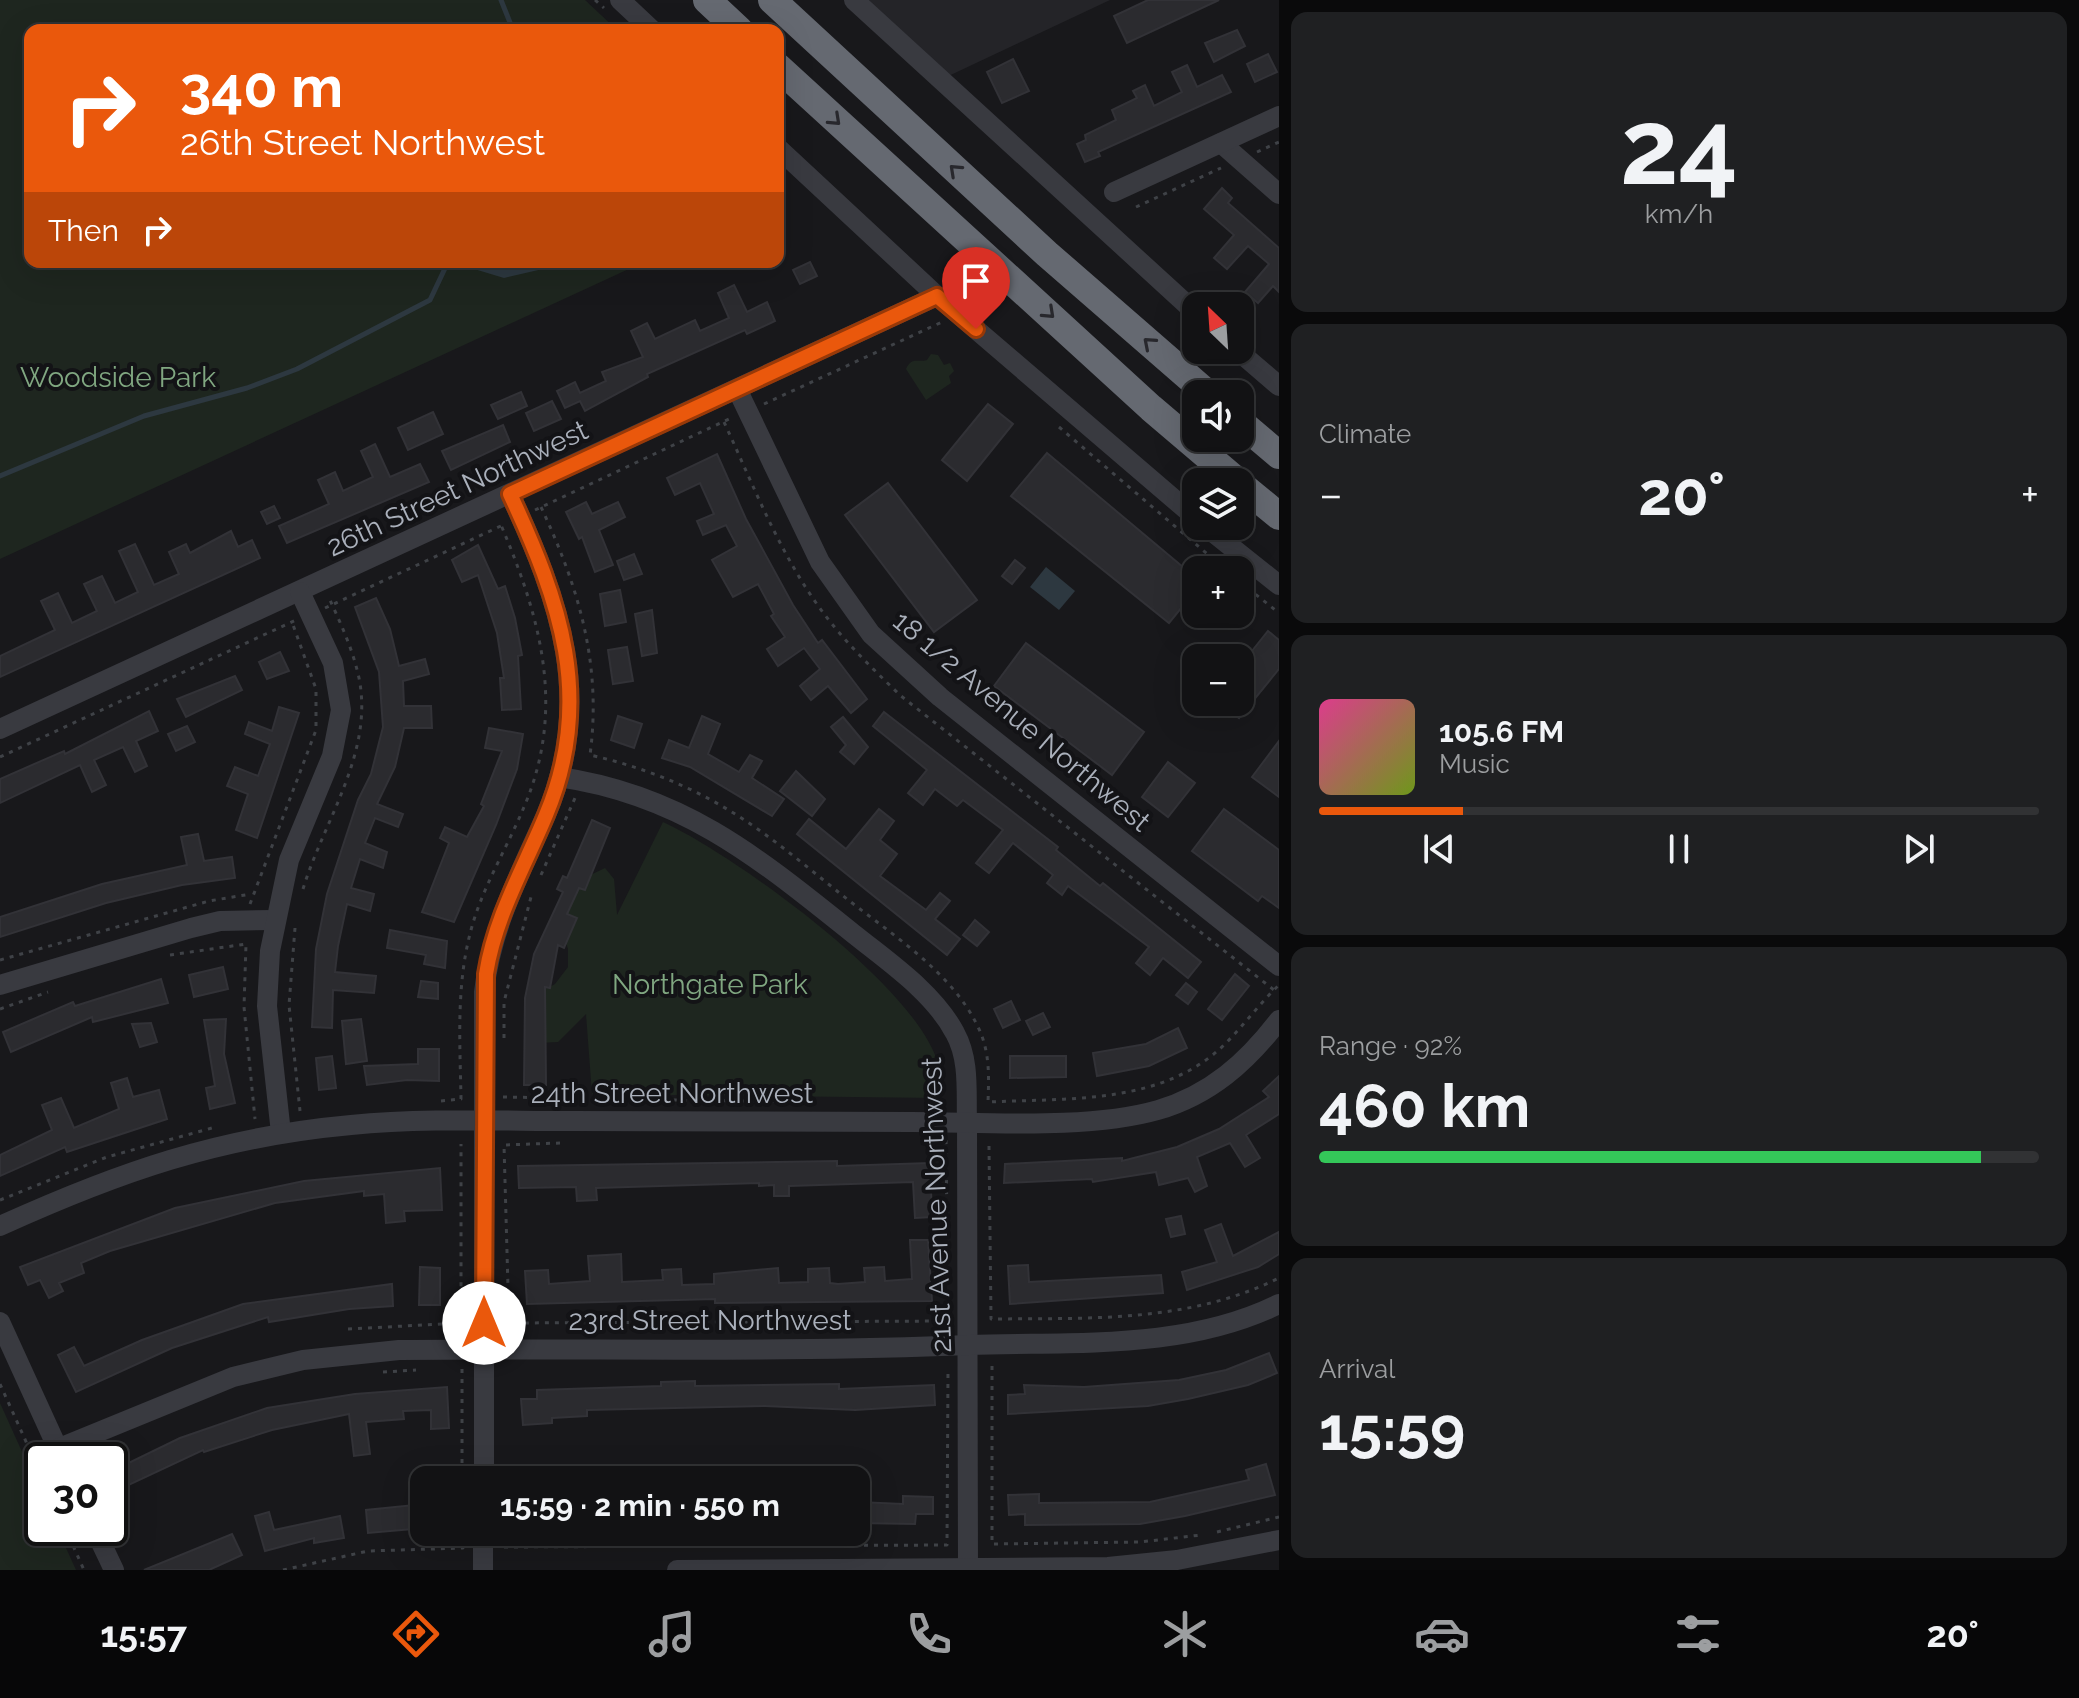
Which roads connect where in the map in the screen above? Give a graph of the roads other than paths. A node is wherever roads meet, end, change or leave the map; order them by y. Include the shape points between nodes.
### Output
1 (620, 0) edge
2 (707, 0) edge
3 (772, 0) edge
4 (854, 0) edge
5 (646, 24) edge
6 (733, 24) edge
7 (784, 72) edge
8 (1279, 116) edge
9 (1221, 143) junction
10 (784, 154) edge
11 (1114, 192) dead end
12 (1279, 194) edge
13 (937, 296) junction
14 (1182, 300) edge
15 (1253, 364) edge
16 (1192, 380) edge
17 (1279, 386) edge
18 (738, 391) junction
19 (1254, 434) edge
20 (1279, 455) edge
21 (1221, 468) edge
22 (510, 494) junction
23 (1254, 495) edge
24 (1182, 506) edge
25 (1279, 516) edge
26 (1223, 540) edge
27 (1279, 585) edge
28 (300, 592) junction
29 (0, 729) edge
30 (559, 777) junction
31 (274, 920) junction
32 (1279, 966) edge
33 (0, 985) edge
34 (1279, 1020) edge
35 (483, 1121) junction
36 (967, 1123) junction
37 (281, 1133) junction
38 (0, 1226) edge
39 (1279, 1304) edge
40 (0, 1322) edge
41 (969, 1345) junction
42 (484, 1349) junction
43 (55, 1442) edge
44 (85, 1442) edge
45 (484, 1466) edge
46 (1279, 1540) edge
47 (103, 1546) edge
48 (483, 1546) edge
49 (1226, 1561) edge
50 (968, 1569) edge
51 (114, 1570) edge
52 (483, 1570) edge
53 (677, 1570) edge

1 - 5 street
2 - 6 highway
16 -> 3 highway
4 - 14 street
7 -> 21 highway
8 - 9 street
9 - 11 street
9 - 12 street
10 - 13 street
13 - 18 street, 26th Street Northwest
13 - 24 street
15 - 17 street
18 - 22 street, 26th Street Northwest
18 - 32 street, 18 1/2 Avenue Northwest via 820,562 871,634 940,697
19 - 20 highway
22 - 28 street, 26th Street Northwest
22 - 30 street via 563,626 570,700
23 - 25 highway
26 - 27 street
28 - 29 street, 26th Street Northwest
28 - 31 street via 333,663 341,710 339,734 289,860
30 - 35 street via 490,949 484,992
30 - 36 street, 21st Avenue Northwest via 620,788 709,826 759,858 885,959 956,1034 966,1066
31 - 33 street via 220,921
31 - 37 street via 267,1006
34 - 36 street, 24th Street Northwest via 1231,1073 1158,1110 1072,1120
35 - 36 street, 24th Street Northwest
35 - 37 street, 24th Street Northwest via 394,1122
35 - 42 street
36 - 41 street, 21st Avenue Northwest
37 - 38 street, 24th Street Northwest via 161,1161
39 - 41 street, 23rd Street Northwest via 1172,1336
40 - 43 street
41 - 42 street, 23rd Street Northwest
41 - 50 street, 21st Avenue Northwest
42 - 44 street, 23rd Street Northwest via 363,1353 264,1368 182,1395
42 - 45 street
46 - 49 street
47 - 51 street
48 - 52 street
49 - 50 street
50 - 53 street

